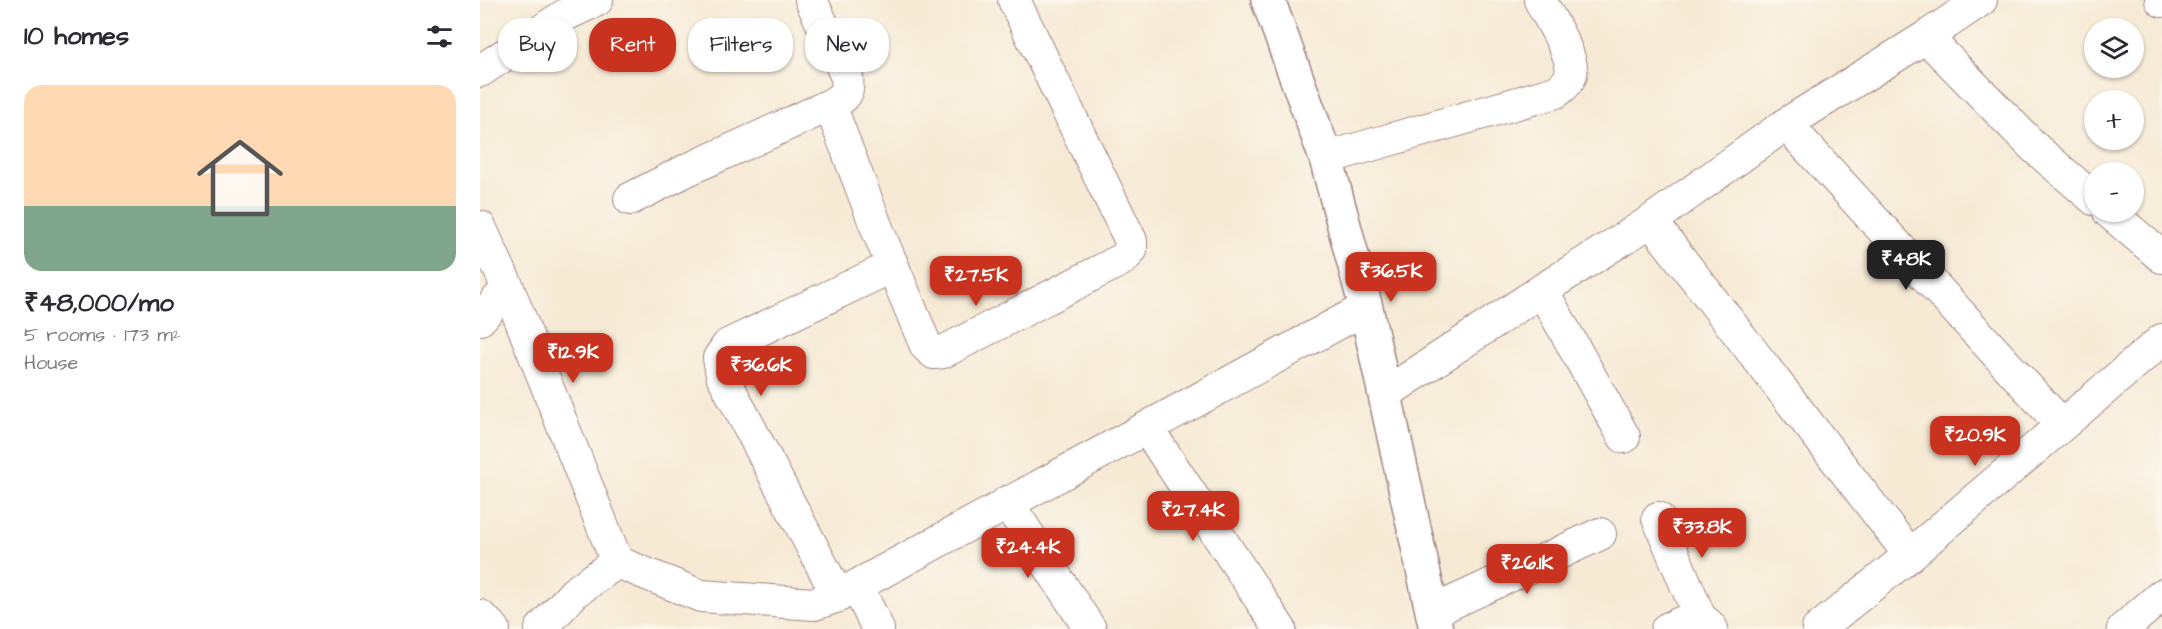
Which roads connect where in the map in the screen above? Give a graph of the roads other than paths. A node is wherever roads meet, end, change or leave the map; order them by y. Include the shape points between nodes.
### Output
1 (597, 0) edge
2 (811, 0) edge
3 (1014, 0) edge
4 (1268, 0) edge
5 (1540, 0) edge
6 (1981, 0) edge
7 (1926, 37) junction
8 (480, 71) edge
9 (830, 105) junction
10 (1786, 123) junction
11 (1326, 158) junction
12 (2084, 190) edge
13 (630, 199) dead end
14 (1651, 221) junction
15 (2121, 222) edge
16 (480, 227) edge
17 (2162, 257) edge
18 (893, 266) junction
19 (508, 288) junction
20 (1542, 290) junction
21 (1366, 308) junction
22 (480, 319) edge
23 (2162, 340) edge
24 (1385, 394) junction
25 (2062, 425) junction
26 (1147, 428) junction
27 (1624, 437) dead end
28 (1007, 502) junction
29 (1658, 518) dead end
30 (1600, 534) dead end
31 (1910, 555) junction
32 (617, 562) junction
33 (847, 591) junction
34 (2162, 595) edge
35 (480, 616) edge
36 (1434, 620) edge
37 (1706, 624) edge
38 (1278, 628) edge
39 (494, 629) edge
40 (541, 629) edge
41 (878, 629) edge
42 (1090, 629) edge
43 (1667, 629) edge
44 (1818, 629) edge
45 (2123, 629) edge

1 - 8 street via 567,14
2 - 9 street via 847,77 849,90
3 - 18 street via 1131,241 1131,250 1123,259 943,352 934,353 926,346
4 - 11 street
5 - 11 street via 1571,63 1571,76 1563,87
6 - 7 street
7 - 10 street
7 - 12 street via 2035,148
9 - 13 street
9 - 18 street
10 - 14 street
10 - 25 street
11 - 21 street
14 - 20 street
14 - 31 street
15 - 17 street
16 - 19 street
18 - 33 street via 728,345 719,358 722,375
19 - 22 street
19 - 32 street
20 - 24 street
20 - 27 street
21 - 24 street
21 - 26 street
23 - 25 street
24 - 36 street
25 - 31 street
26 - 28 street
26 - 38 street
28 - 33 street
28 - 42 street
29 - 37 street
30 - 36 street
31 - 44 street
32 - 33 street via 701,596 814,604
32 - 40 street via 574,593
33 - 41 street
34 - 45 street
35 - 39 street
37 - 43 street via 1692,618

